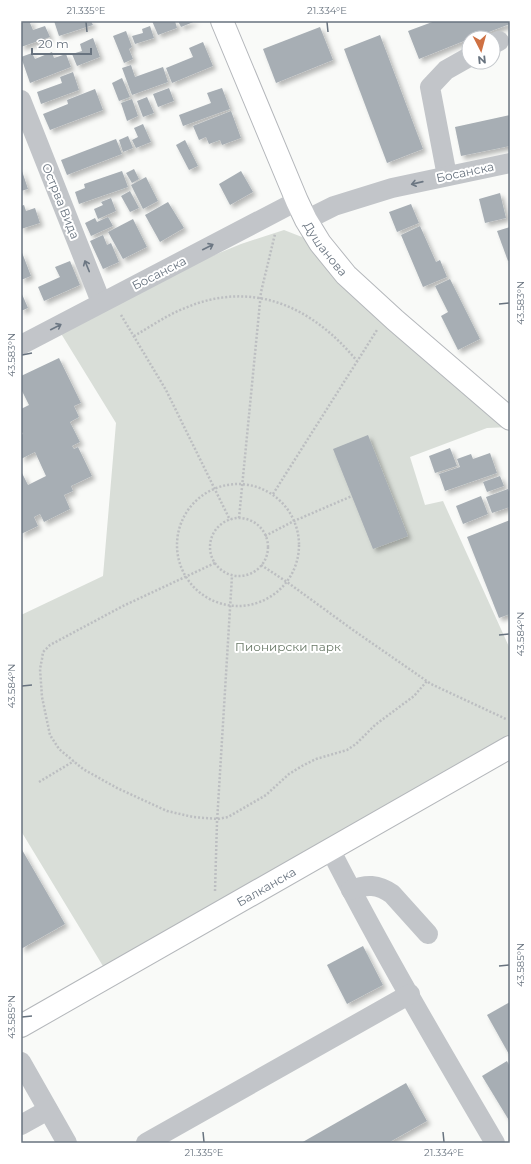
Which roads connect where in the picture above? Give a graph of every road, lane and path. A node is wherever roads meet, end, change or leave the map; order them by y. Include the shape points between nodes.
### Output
1 (222, 21) edge
2 (461, 62) edge
3 (21, 100) edge
4 (29, 146) edge
5 (510, 163) edge
6 (447, 176) junction
7 (301, 210) junction
8 (276, 230) dead end
9 (261, 297) junction
10 (106, 300) junction
11 (377, 330) dead end
12 (134, 336) junction
13 (21, 344) edge
14 (357, 361) junction
15 (510, 418) edge
16 (243, 484) junction
17 (214, 488) junction
18 (273, 494) junction
19 (352, 496) dead end
20 (239, 518) junction
21 (230, 520) junction
22 (294, 521) junction
23 (265, 536) junction
24 (215, 563) junction
25 (261, 565) junction
26 (185, 576) junction
27 (232, 576) junction
28 (287, 582) junction
29 (231, 606) junction
30 (427, 681) junction
31 (506, 720) dead end
32 (510, 747) edge
33 (74, 761) junction
34 (39, 782) dead end
35 (218, 819) junction
36 (330, 849) junction
37 (351, 890) junction
38 (214, 894) dead end
39 (428, 934) dead end
40 (410, 994) junction
41 (21, 1026) edge
42 (21, 1062) edge
43 (48, 1110) junction
44 (21, 1125) edge
45 (67, 1143) edge
46 (146, 1143) edge
47 (495, 1143) edge

1 - 7 main road, Душанова
2 - 6 street via 446,70 430,87
3 - 4 street, Острва Вида
10 -> 4 street, Острва Вида
5 - 6 street, Босанска
6 -> 7 street, Босанска via 392,188 334,206
10 -> 7 street, Босанска
7 - 15 main road, Душанова via 320,243 346,275
8 - 9 path
9 - 12 path via 210,300 185,308
9 - 14 path via 312,318 345,346
9 - 16 path
10 - 12 path
13 -> 10 street, Босанска
11 - 14 path
12 - 17 path via 166,390
14 - 18 path
16 - 17 path via 234,483
16 - 18 path via 254,485
16 - 20 path
17 - 21 path
17 - 26 path via 197,498 184,514 177,533 176,554
18 - 22 path via 288,508
19 - 22 path
20 - 21 path
20 - 23 path via 257,525
21 - 24 path via 222,524 211,539 210,549
22 - 23 path
22 - 28 path via 300,547 296,567
23 - 25 path via 267,551
24 - 26 path
24 - 27 path
25 - 27 path via 251,573
25 - 28 path
26 - 29 path via 194,589 211,601
26 - 33 path via 116,609 50,645 43,652 40,669 42,697 50,735 59,749
27 - 29 path
28 - 29 path via 270,598 251,605
28 - 30 path
29 - 35 path
30 - 31 path
30 - 35 path via 414,696 375,725 352,747 302,766 253,804 228,817
32 - 36 main road, Балканска
33 - 34 path
33 - 35 path via 117,788 167,811
35 - 38 path
36 - 37 street
36 - 41 main road, Балканска
37 - 39 street via 367,885 384,888
37 - 40 street
40 - 46 street
40 - 47 street
42 - 43 street
43 - 44 street
43 - 45 street

